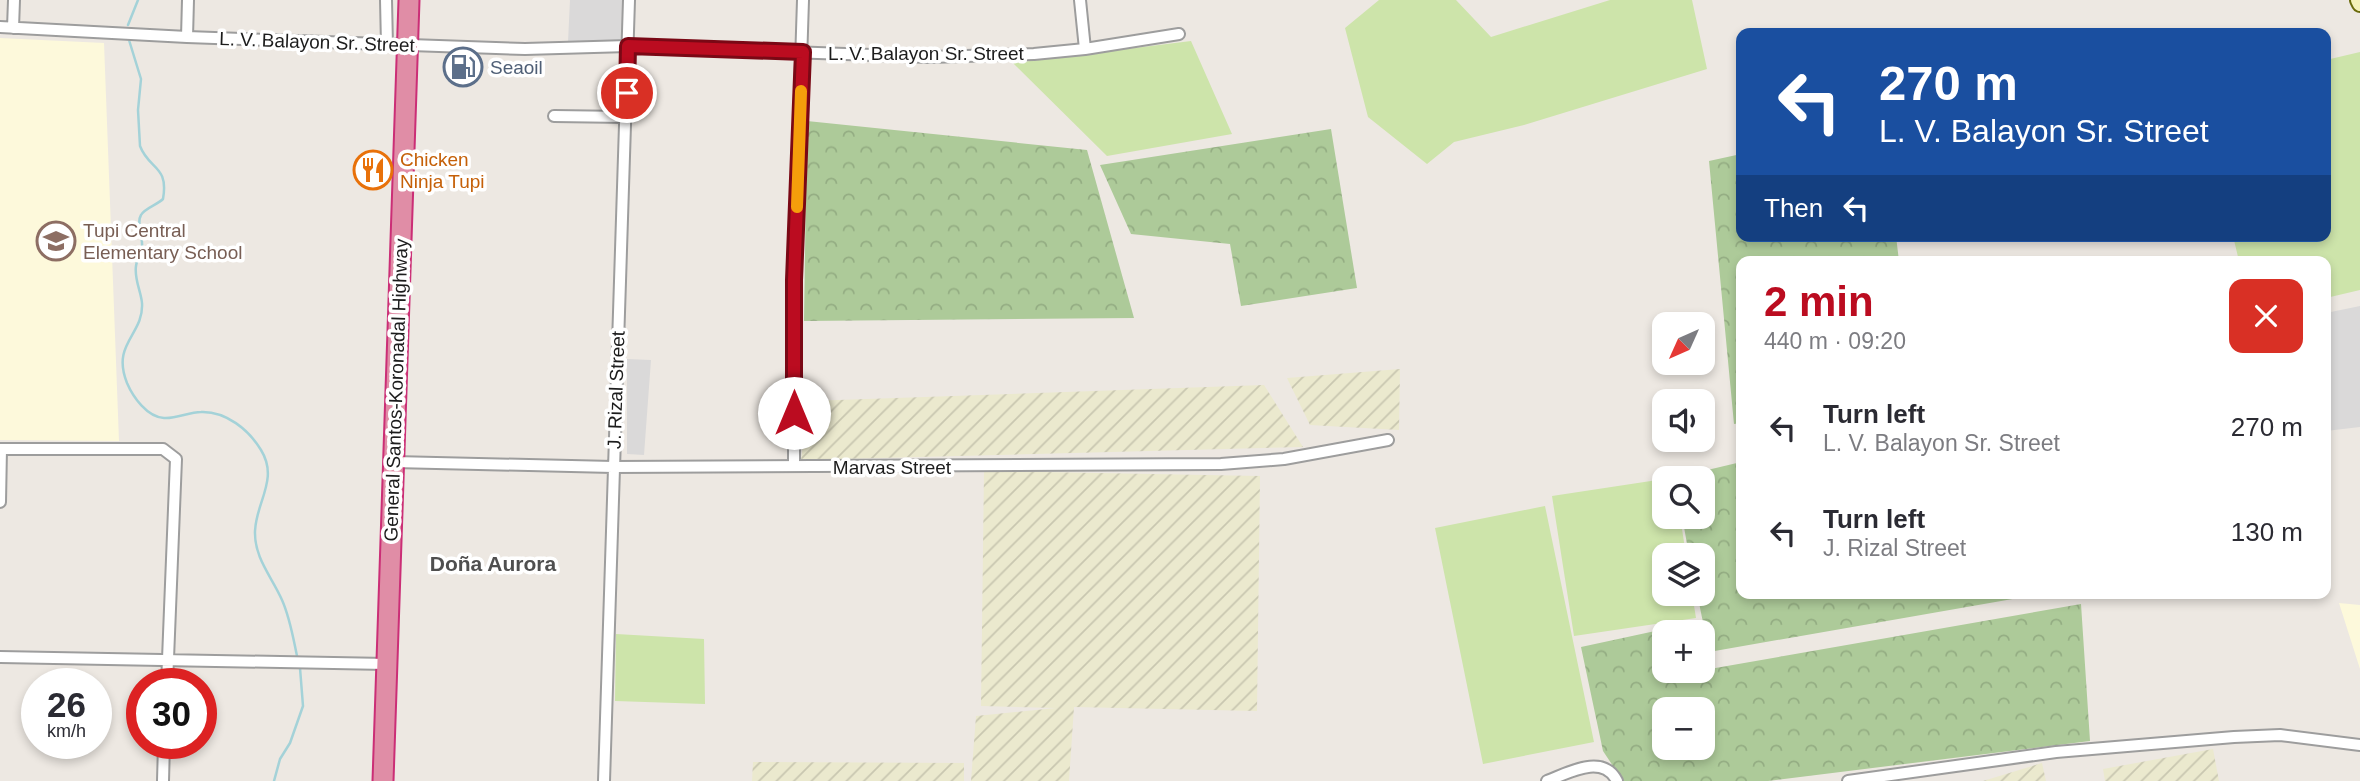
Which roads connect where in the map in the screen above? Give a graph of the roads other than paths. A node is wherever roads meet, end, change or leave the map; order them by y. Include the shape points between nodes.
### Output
1 (15, 0) edge
2 (188, 0) edge
3 (386, 0) edge
4 (409, 0) edge
5 (629, 0) edge
6 (803, 0) edge
7 (1080, 0) edge
8 (0, 27) edge
9 (13, 28) junction
10 (1179, 34) dead end
11 (187, 37) junction
12 (387, 45) junction
13 (408, 45) junction
14 (628, 46) junction
15 (1085, 49) junction
16 (803, 52) junction
17 (554, 116) dead end
18 (626, 117) junction
19 (1388, 440) dead end
20 (1, 449) edge
21 (394, 462) junction
22 (794, 466) junction
23 (613, 467) junction
24 (0, 502) edge
25 (0, 657) edge
26 (168, 660) junction
27 (387, 664) junction
28 (168, 668) edge
29 (2360, 745) edge
30 (164, 759) edge
31 (163, 781) edge
32 (383, 781) edge
33 (604, 781) edge
34 (1547, 781) edge
35 (1617, 781) edge
36 (1848, 781) edge

1 - 9 street
2 - 11 street
3 - 12 street
4 - 13 highway, General Santos-Koronadal Highway
5 - 14 street, J. Rizal Street
6 - 16 street
7 - 15 street
8 - 9 street, L. V. Balayon Sr. Street
9 - 11 street, L. V. Balayon Sr. Street
10 - 15 street, L. V. Balayon Sr. Street
11 - 12 street, L. V. Balayon Sr. Street
12 - 13 street, L. V. Balayon Sr. Street
13 - 14 street, L. V. Balayon Sr. Street
13 - 21 highway, General Santos-Koronadal Highway
14 - 16 street, L. V. Balayon Sr. Street
14 - 18 street, J. Rizal Street
15 - 16 street, L. V. Balayon Sr. Street via 963,57
16 - 22 street via 794,280
17 - 18 street
18 - 23 street, J. Rizal Street
19 - 22 street, Marvas Street via 1253,463
20 - 24 street
20 - 26 street via 163,449 176,459
21 - 23 street, Marvas Street
21 - 27 highway, General Santos-Koronadal Highway
22 - 23 street, Marvas Street
23 - 33 street, J. Rizal Street
25 - 26 street
26 - 27 street
26 - 28 street
27 - 32 highway, General Santos-Koronadal Highway
29 - 36 street via 2280,735 2234,737 2056,752
30 - 31 street
34 - 35 street via 1600,766

